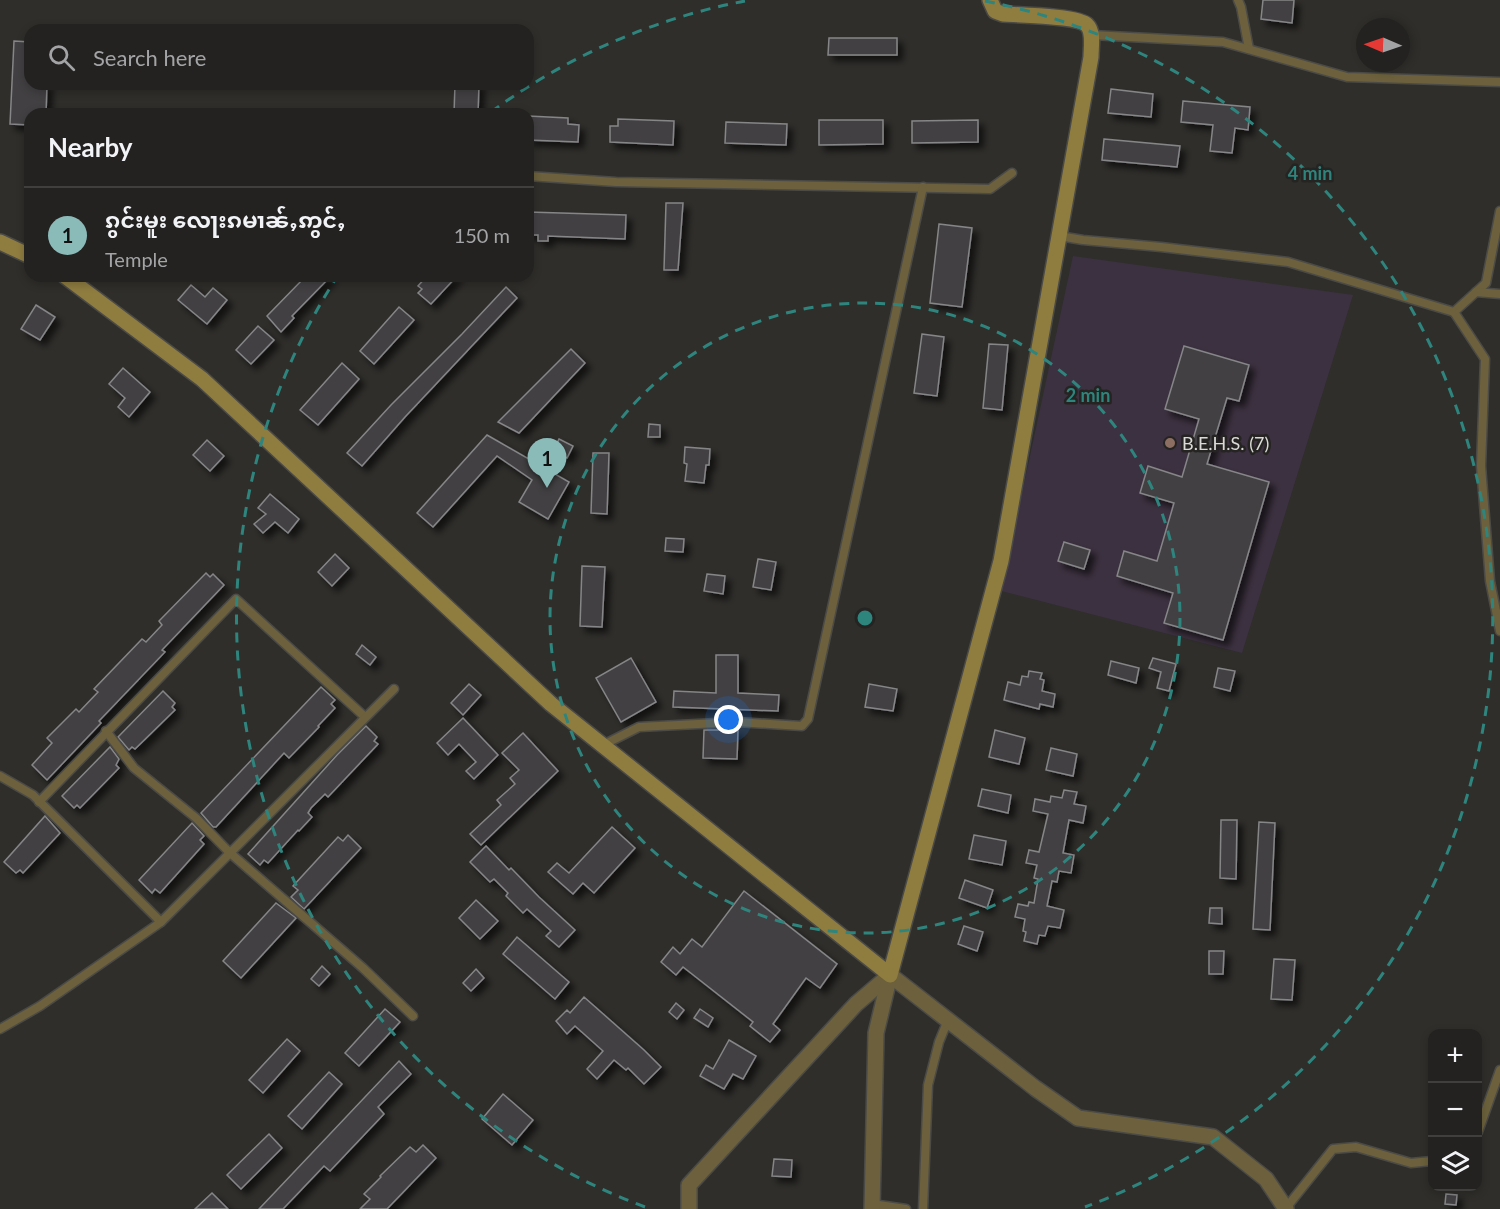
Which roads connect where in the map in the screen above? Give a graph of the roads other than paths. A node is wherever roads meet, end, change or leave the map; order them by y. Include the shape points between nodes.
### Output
1 (990, 0) edge
2 (1238, 0) edge
3 (1092, 35) junction
4 (1249, 49) junction
5 (1500, 82) edge
6 (1012, 172) dead end
7 (534, 176) edge
8 (923, 187) junction
9 (1500, 211) edge
10 (1059, 236) junction
11 (0, 242) edge
12 (24, 253) edge
13 (73, 282) edge
14 (1476, 292) junction
15 (1500, 294) edge
16 (1454, 312) junction
17 (1500, 631) edge
18 (394, 689) dead end
19 (365, 717) junction
20 (106, 731) junction
21 (603, 745) junction
22 (0, 776) edge
23 (39, 802) junction
24 (229, 852) junction
25 (161, 922) junction
26 (890, 975) junction
27 (413, 1016) dead end
28 (948, 1020) junction
29 (0, 1029) edge
30 (1500, 1070) edge
31 (1482, 1121) edge
32 (1428, 1161) edge
33 (872, 1206) edge
34 (689, 1209) edge
35 (906, 1209) edge
36 (923, 1209) edge
37 (1286, 1209) edge

1 - 3 street via 995,11 1003,14 1078,20 1089,27
2 - 4 lane
3 - 4 lane via 1223,42
3 - 10 street
4 - 5 lane via 1347,77
6 - 8 lane via 990,189
7 - 8 lane via 616,182
8 - 21 lane via 808,719 802,726 737,722 639,727
9 - 14 lane via 1486,283
10 - 16 lane via 1288,262
10 - 26 street via 1001,561
11 - 12 street
13 - 21 street via 202,379 551,704
14 - 15 lane
14 - 16 lane
16 - 17 lane via 1485,359 1480,466 1490,581
18 - 19 lane
19 - 20 lane via 236,599
19 - 24 lane
20 - 23 lane
20 - 24 lane via 134,768 196,818
21 - 26 street
22 - 23 lane
23 - 25 lane
24 - 25 lane
24 - 27 lane
25 - 29 lane
26 - 28 street
26 - 33 street via 876,1033
26 - 34 street via 856,1004 689,1185
28 - 36 lane via 928,1085
28 - 37 street via 1078,1118 1213,1137 1266,1179
30 - 31 lane
32 - 37 lane via 1411,1163 1356,1147 1333,1149
33 - 35 lane

